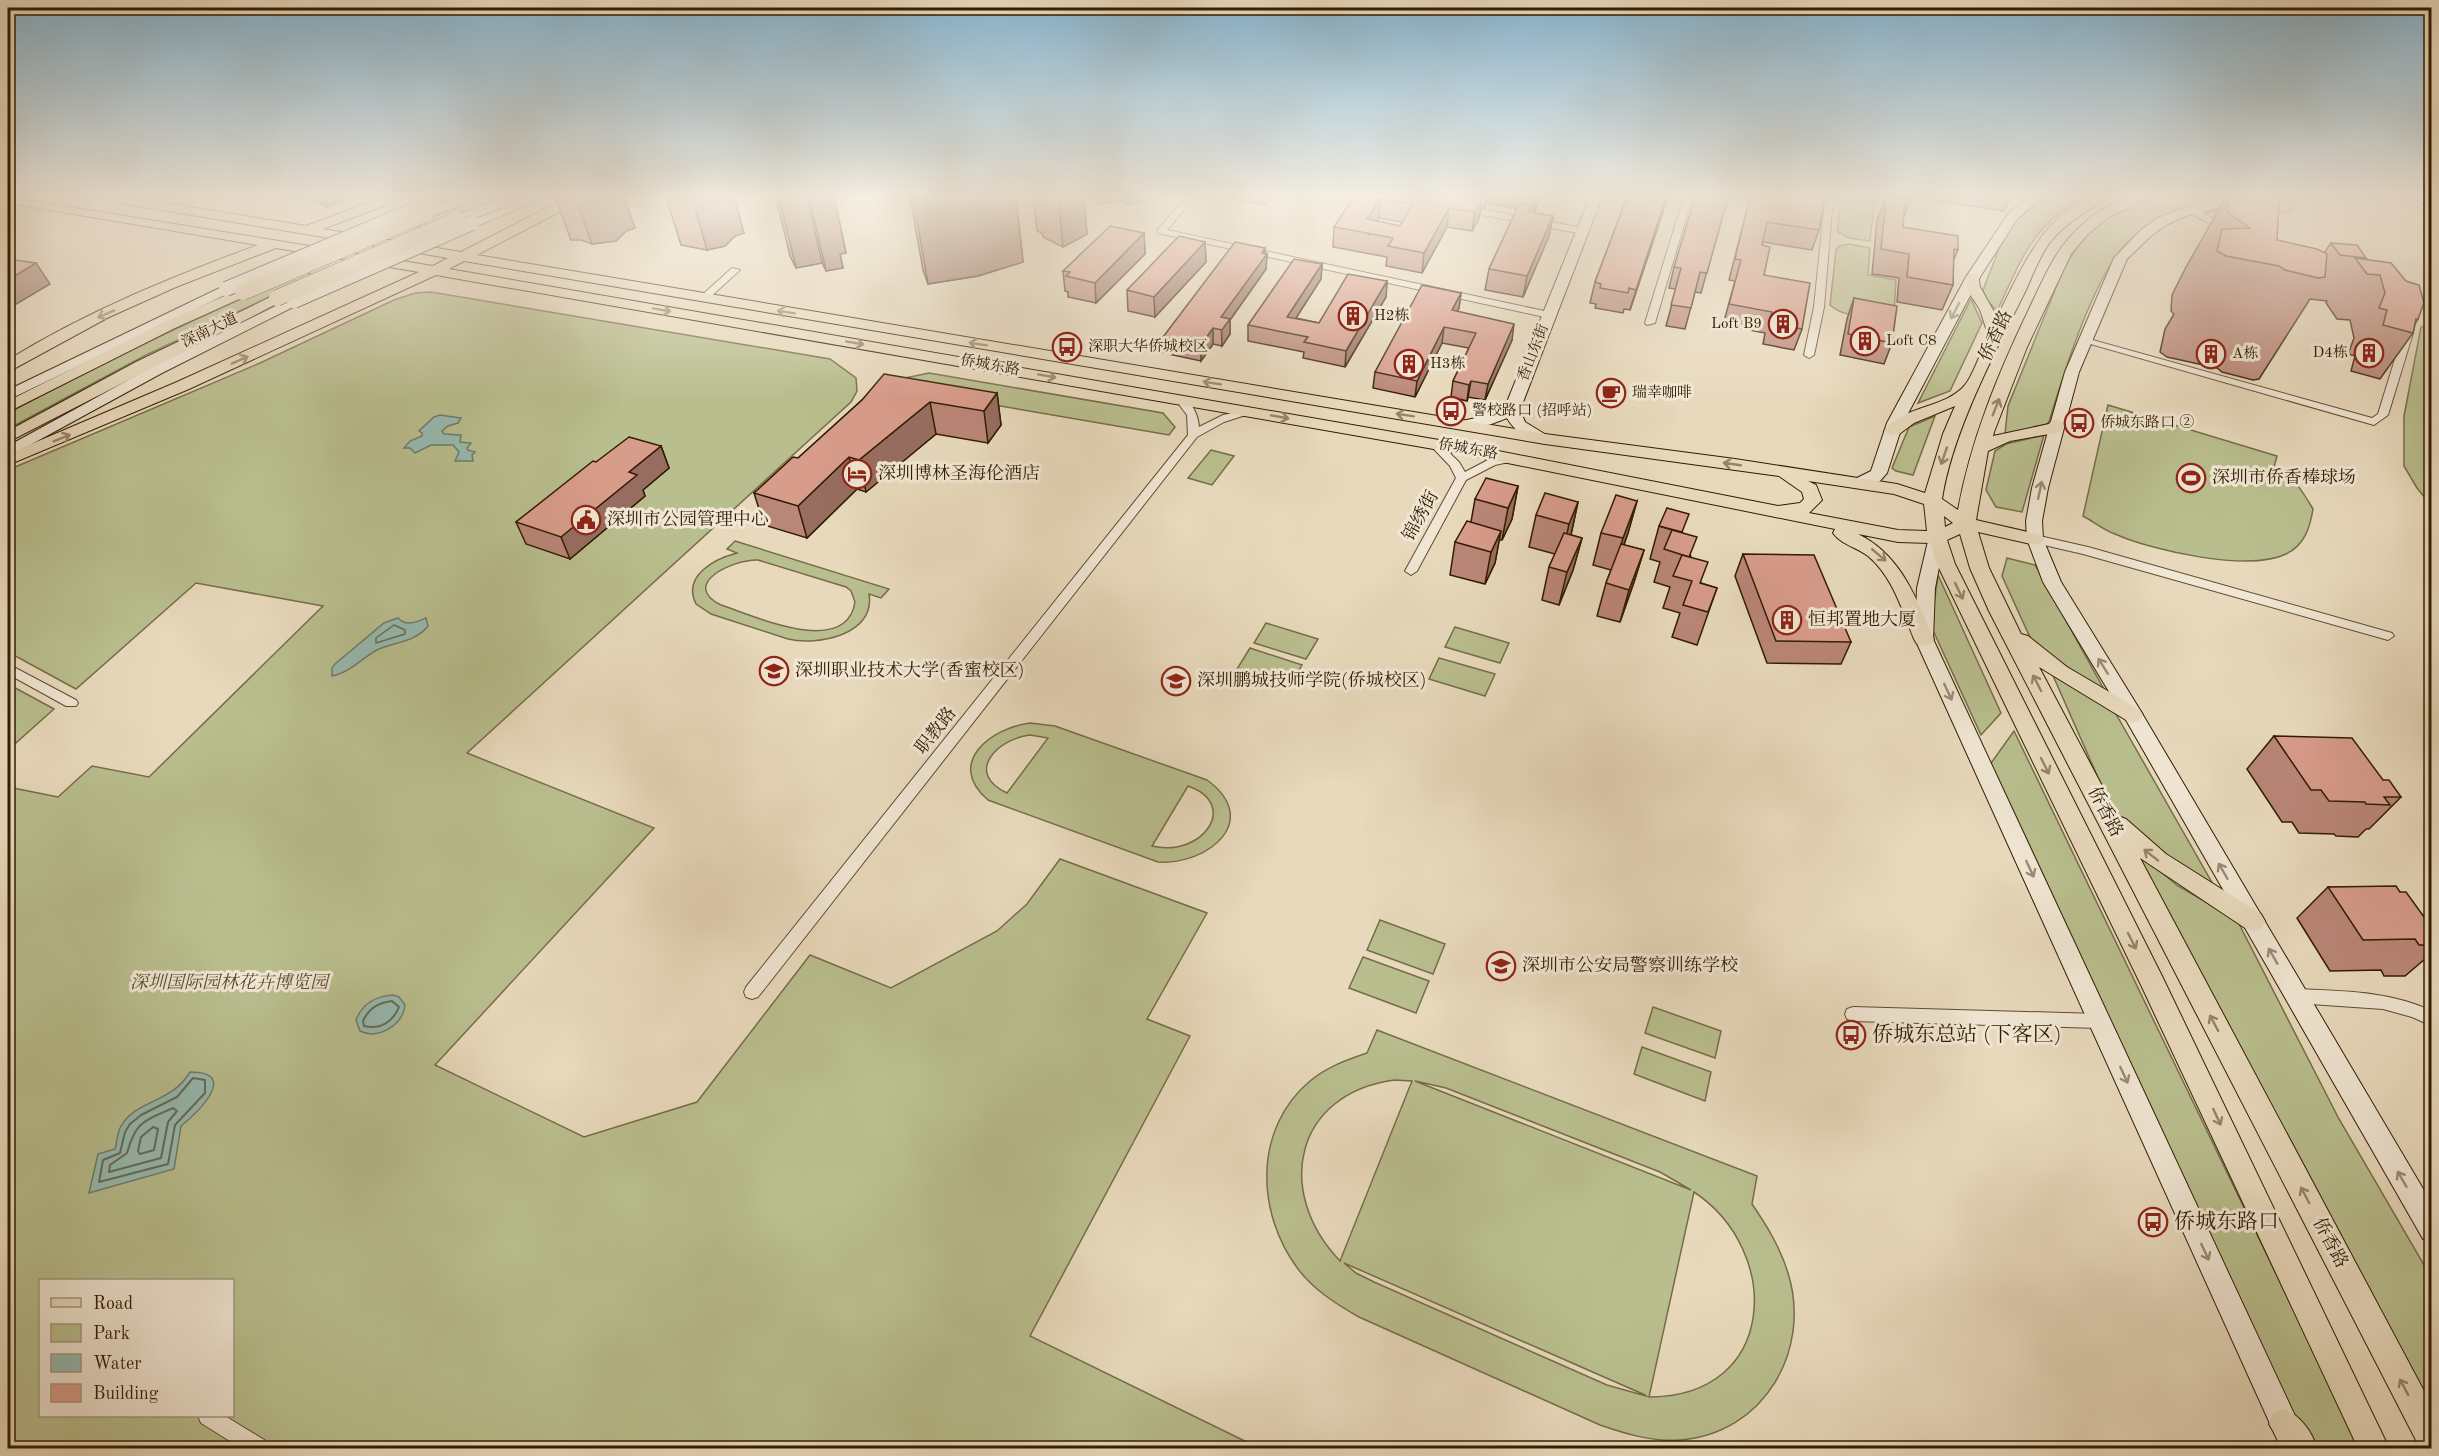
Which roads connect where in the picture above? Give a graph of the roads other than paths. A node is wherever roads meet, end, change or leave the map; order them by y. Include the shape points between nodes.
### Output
1 (201, 265) edge
2 (221, 265) edge
3 (287, 265) edge
4 (303, 265) edge
5 (353, 265) edge
6 (376, 265) edge
7 (406, 265) edge
8 (447, 265) edge
9 (504, 265) edge
10 (516, 265) edge
11 (1318, 265) edge
12 (1569, 265) edge
13 (1667, 265) edge
14 (1823, 265) edge
15 (1981, 265) edge
16 (2031, 265) edge
17 (2057, 265) edge
18 (2118, 265) edge
19 (522, 268) junction
20 (436, 270) junction
21 (735, 270) dead end
22 (475, 277) junction
23 (1973, 277) junction
24 (160, 290) junction
25 (384, 295) junction
26 (704, 298) junction
27 (1549, 315) junction
28 (2398, 318) edge
29 (1650, 323) dead end
30 (1996, 334) junction
31 (2085, 341) junction
32 (1809, 355) dead end
33 (8, 367) edge
34 (1972, 388) junction
35 (8, 396) edge
36 (1180, 399) junction
37 (8, 407) edge
38 (1512, 410) junction
39 (1250, 412) junction
40 (2058, 424) junction
41 (1462, 425) junction
42 (1893, 431) junction
43 (1193, 435) junction
44 (8, 437) edge
45 (1545, 439) junction
46 (1434, 444) junction
47 (1980, 449) junction
48 (8, 452) edge
49 (1514, 458) junction
50 (8, 460) edge
51 (1772, 470) junction
52 (1462, 478) junction
53 (1859, 483) junction
54 (1934, 501) junction
55 (1747, 507) junction
56 (1808, 519) junction
57 (1967, 524) junction
58 (1937, 537) junction
59 (2035, 539) junction
60 (1411, 571) dead end
61 (2012, 632) junction
62 (2388, 636) dead end
63 (1924, 639) junction
64 (8, 669) edge
65 (70, 703) dead end
66 (2133, 715) junction
67 (2103, 809) junction
68 (2253, 921) junction
69 (752, 992) dead end
70 (2296, 996) junction
71 (1853, 1014) dead end
72 (2432, 1019) edge
73 (2099, 1021) junction
74 (2432, 1230) edge
75 (210, 1417) edge
76 (2290, 1436) edge
77 (2432, 1439) edge
78 (259, 1449) edge
79 (2302, 1449) edge
80 (2374, 1449) edge

1 - 24 main road
2 - 24 main road
3 - 35 main road, bridge via 226,289
4 - 37 main road, 深南大道, bridge via 170,325
5 - 44 main road, 深南大道, bridge via 142,365
6 - 48 main road, bridge via 294,301 147,375
7 - 20 main road, 侨城东路
8 - 20 main road
9 - 19 main road, 侨城东路
10 - 19 main road
11 - 27 street
12 - 27 main road, 香山东街
13 - 29 street
14 - 32 street
15 - 23 main road
16 - 30 main road, 侨香路
47 -> 17 main road, 侨香路
18 - 31 main road
19 - 26 main road, 侨城东路
20 - 22 main road, 侨城东路
20 - 25 main road
21 - 26 street
22 - 25 main road via 423,283
22 -> 36 main road, 侨城东路
23 - 30 main road via 1973,287 1988,310
23 -> 42 main road
24 -> 33 main road via 82,325
50 -> 25 main road
41 -> 26 main road, 侨城东路
27 - 38 main road, 香山东街
28 - 31 street via 2408,333 2384,415 2374,422
30 - 34 main road, 侨香路
31 - 40 main road
34 - 42 main road via 1951,402 1908,419
34 -> 54 main road, 侨香路 via 1939,470
36 - 39 main road, 侨城东路
36 - 43 street via 1191,409
38 - 41 main road
38 - 45 main road via 1519,425
39 - 43 street, 职教路 via 1225,416
39 -> 46 main road, 侨城东路
40 - 47 main road via 2045,431 1992,441
59 -> 40 main road via 2040,488
41 - 45 main road, 侨城东路
42 - 53 main road via 1879,473
43 - 69 street, 职教路
51 -> 45 main road, 侨城东路
46 - 49 main road, 侨城东路
46 - 52 street via 1455,464
47 - 57 main road, 侨香路
49 - 52 street via 1492,462
49 - 55 main road, 侨城东路
51 - 53 main road, 侨城东路
51 - 55 main road via 1797,479 1810,489 1810,505 1789,511
52 - 60 street, 锦绣街
53 - 54 main road, 侨城东路
54 - 57 main road, 侨城东路
54 - 58 main road, 侨香路
55 - 56 main road, 侨城东路
56 - 58 main road, 侨城东路 via 1898,536
56 -> 63 main road via 1850,536 1883,557 1893,570
57 - 58 main road, 侨城东路
57 - 59 main road, 侨城东路
57 - 61 main road, 侨香路 via 1981,567
58 - 63 main road via 1926,588
58 -> 80 main road, 侨香路 via 1946,564 2153,983
59 - 62 street
66 -> 59 main road via 2052,582
61 - 66 main road via 2041,658
67 -> 61 main road, 侨香路
63 -> 73 main road
64 - 65 street
68 -> 66 main road
68 -> 67 main road via 2158,860 2132,840
77 -> 67 main road, 侨香路
70 -> 68 main road
70 - 72 street via 2381,1001 2413,1009
74 -> 70 main road
71 - 73 street
73 -> 76 main road
75 - 78 street
76 - 79 main road

